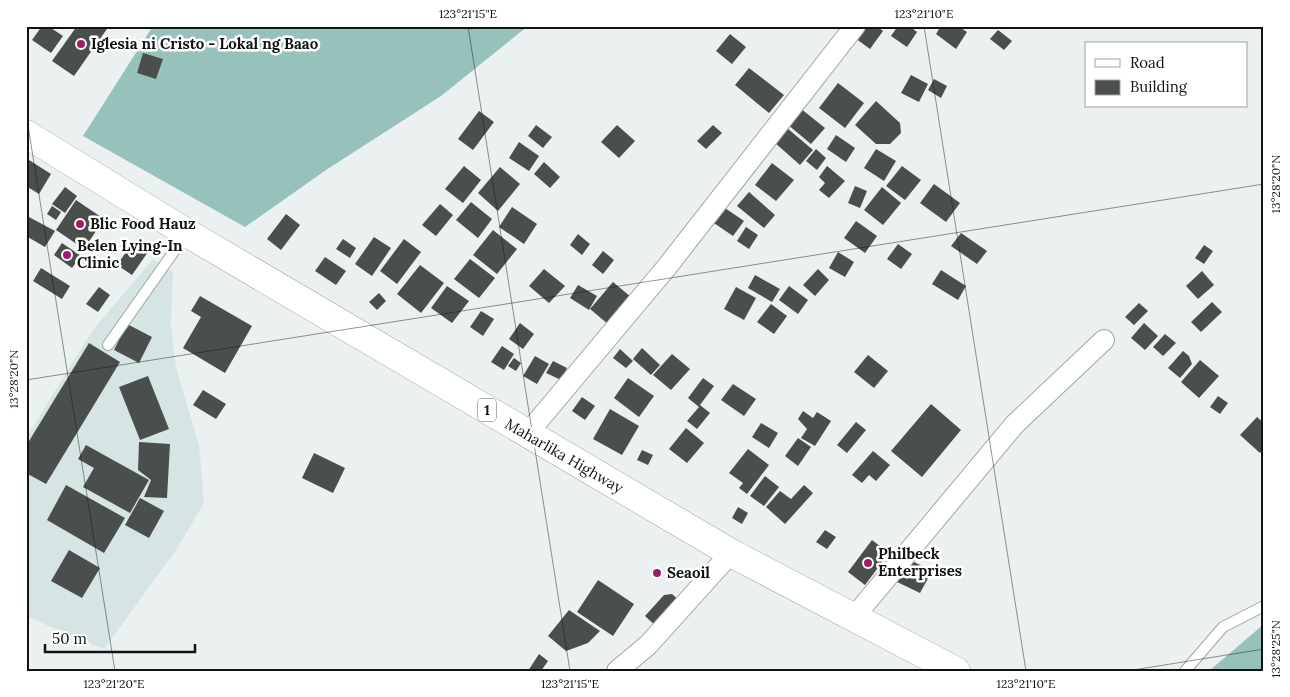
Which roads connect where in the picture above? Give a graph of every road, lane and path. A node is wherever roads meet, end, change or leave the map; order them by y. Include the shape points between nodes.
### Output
1 (855, 26) edge
2 (26, 134) edge
3 (187, 233) junction
4 (1104, 340) dead end
5 (108, 345) dead end
6 (527, 434) junction
7 (731, 553) junction
8 (1264, 606) edge
9 (854, 616) junction
10 (617, 671) edge
11 (956, 671) edge
12 (1185, 671) edge

1 - 6 street via 666,268
2 - 3 highway, Maharlika Highway / 1
3 - 5 lane
3 - 6 highway, Maharlika Highway / 1
4 - 9 street via 1015,424
6 - 7 highway, Maharlika Highway / 1
7 - 9 highway, Maharlika Highway / 1
7 - 10 street via 648,645
8 - 12 lane via 1223,628
9 - 11 highway, Maharlika Highway / 1

